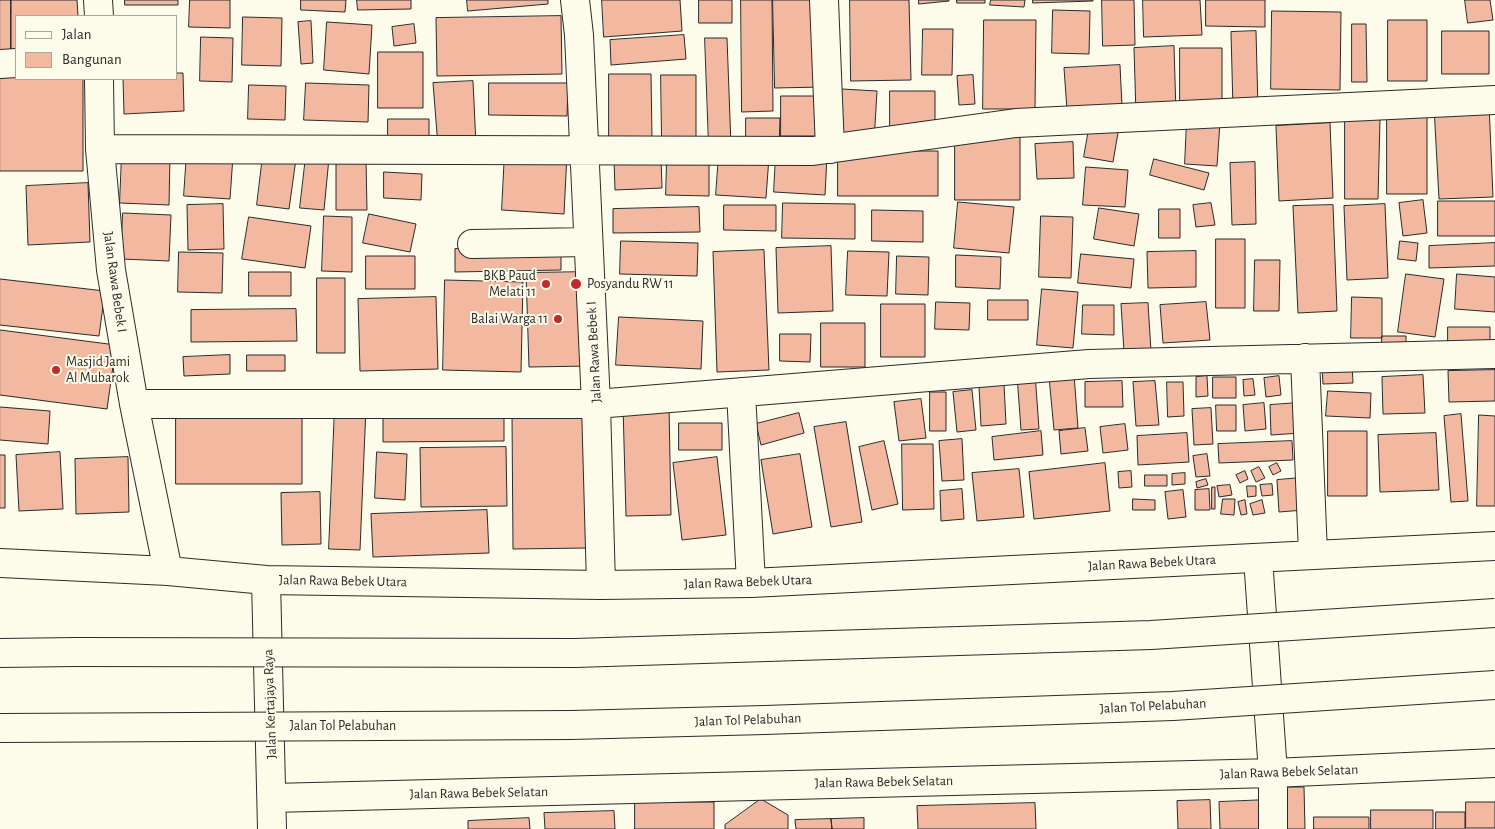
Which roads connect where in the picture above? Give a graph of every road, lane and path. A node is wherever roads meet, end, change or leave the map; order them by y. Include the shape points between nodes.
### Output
1 (98, 0) edge
2 (575, 0) edge
3 (824, 0) edge
4 (98, 15) edge
5 (15, 63) edge
6 (0, 64) edge
7 (99, 80) edge
8 (1495, 100) edge
9 (100, 149) junction
10 (583, 149) junction
11 (830, 149) junction
12 (588, 242) junction
13 (472, 244) dead end
14 (1495, 354) edge
15 (1305, 358) junction
16 (740, 392) junction
17 (134, 404) junction
18 (596, 404) junction
19 (1495, 546) edge
20 (1313, 554) junction
21 (1258, 558) junction
22 (0, 563) edge
23 (168, 571) junction
24 (266, 580) junction
25 (751, 583) junction
26 (601, 585) junction
27 (1495, 612) edge
28 (0, 653) edge
29 (1495, 685) edge
30 (0, 728) edge
31 (1495, 763) edge
32 (1273, 773) junction
33 (272, 798) junction
34 (272, 829) edge
35 (1273, 829) edge

1 - 4 main road
2 - 10 main road, Jalan Rawa Bebek I
3 - 11 main road
5 - 6 main road
7 - 9 main road, Jalan Rawa Bebek I
8 - 11 main road via 1016,123
9 - 10 main road
9 - 17 main road, Jalan Rawa Bebek I via 111,270
10 - 11 main road
10 - 12 main road, Jalan Rawa Bebek I
12 - 13 main road
12 - 18 main road, Jalan Rawa Bebek I
14 - 15 main road
15 - 16 main road via 1089,364
15 - 20 main road
16 - 18 main road
16 - 25 main road
17 - 18 main road
17 - 23 main road, Jalan Rawa Bebek I
18 - 26 main road, Jalan Rawa Bebek I
19 - 20 main road, Jalan Rawa Bebek Utara
20 - 21 main road, Jalan Rawa Bebek Utara
21 - 25 main road, Jalan Rawa Bebek Utara
21 - 32 main road
22 - 23 main road, Jalan Rawa Bebek Utara
23 - 24 main road, Jalan Rawa Bebek Utara
24 - 26 main road, Jalan Rawa Bebek Utara
24 - 33 main road, Jalan Kertajaya Raya
25 - 26 main road, Jalan Rawa Bebek Utara
27 - 28 main road, bridge via 1151,635 575,653
29 - 30 main road, Jalan Tol Pelabuhan, bridge via 1173,706 765,720 571,725
31 - 32 main road, Jalan Rawa Bebek Selatan
32 - 33 main road, Jalan Rawa Bebek Selatan
32 - 35 main road
33 - 34 main road, Jalan Kertajaya Raya

